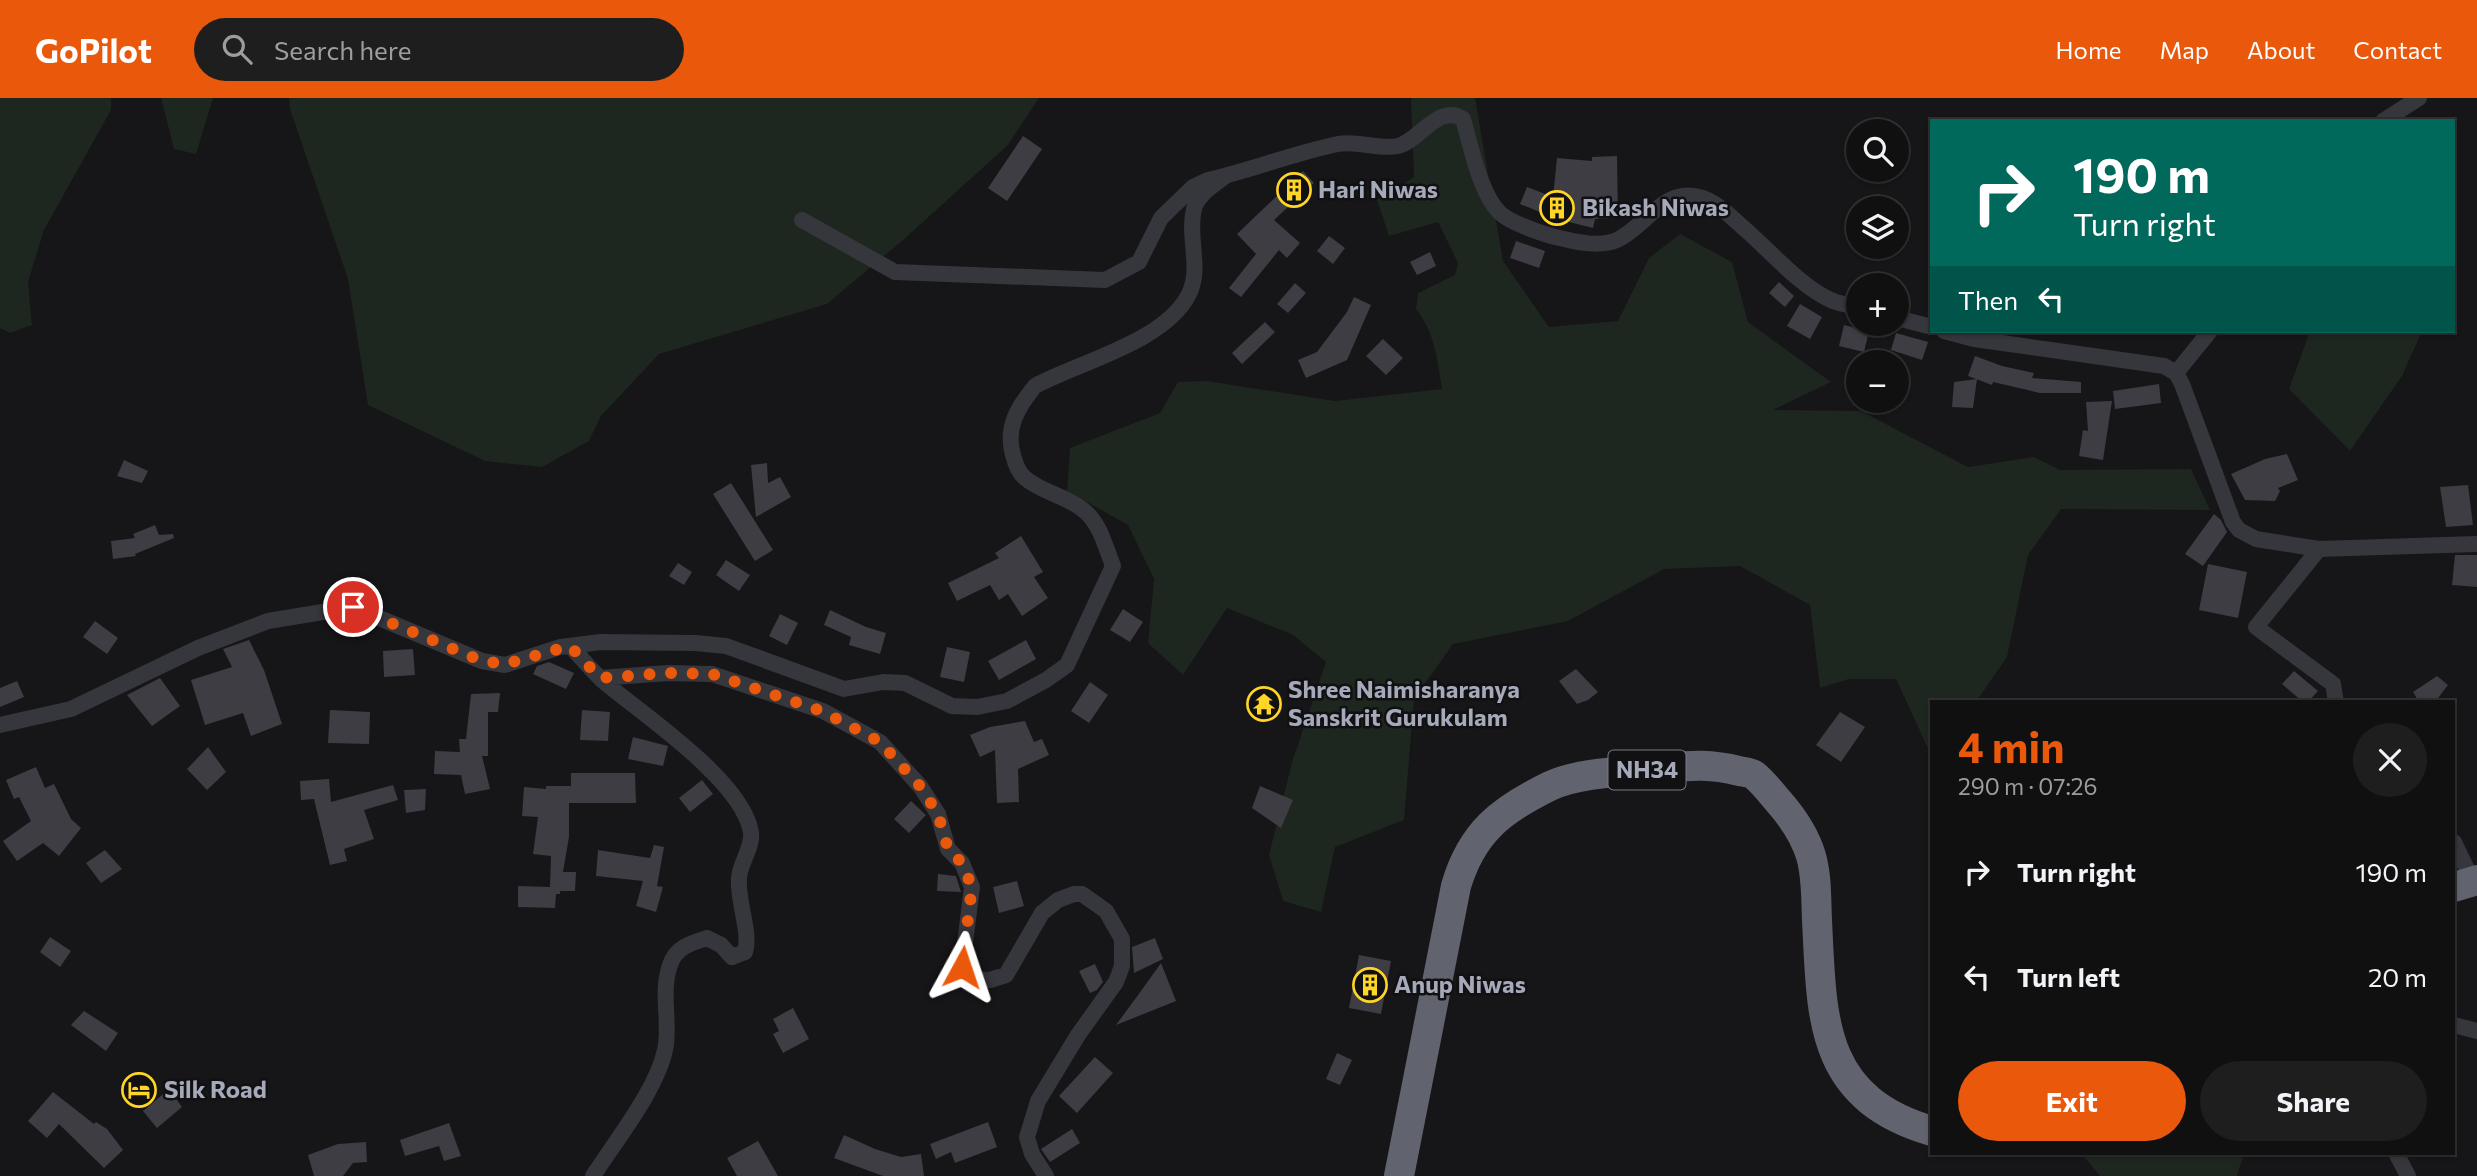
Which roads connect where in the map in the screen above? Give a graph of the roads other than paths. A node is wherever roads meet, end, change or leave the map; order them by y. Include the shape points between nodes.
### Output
1 (2419, 98) edge
2 (2386, 119) edge
3 (1227, 176) junction
4 (802, 220) dead end
5 (1846, 305) edge
6 (1909, 321) edge
7 (1930, 326) edge
8 (1952, 333) edge
9 (2208, 333) edge
10 (2176, 373) junction
11 (2477, 544) edge
12 (2319, 549) junction
13 (570, 646) junction
14 (600, 678) junction
15 (2336, 700) edge
16 (0, 725) edge
17 (2455, 845) edge
18 (2468, 883) edge
19 (2455, 1025) edge
20 (2477, 1031) edge
21 (1930, 1131) edge
22 (2397, 1155) edge
23 (593, 1176) edge
24 (1046, 1176) edge
25 (1399, 1176) edge
26 (2408, 1176) edge

1 - 2 street
3 - 4 street via 1193,187 1161,218 1139,262 1105,280 895,272
3 - 5 street via 1341,143 1399,146 1445,115 1456,115 1462,119 1491,201 1510,219 1558,238 1587,244 1615,242 1659,205 1690,195 1727,213 1812,290
3 - 13 street via 1203,194 1194,209 1195,271 1189,295 1176,311 1157,330 1035,386 1013,419 1010,442 1017,468 1025,479 1083,509 1099,529 1113,566 1067,665 1007,701 977,707 953,705 905,683 844,689 726,646 601,642
6 - 7 street
8 - 10 street via 2164,366
9 - 10 street
10 - 12 street via 2239,530 2256,539
11 - 12 street
12 - 15 street via 2256,627 2333,684
13 - 14 street
13 - 16 street via 505,664 482,661 353,607 342,608 268,621 198,648 71,709
14 - 23 street via 706,765 741,806 751,832 739,879 748,943 745,952 732,957 707,938 685,944 670,963 665,992 666,1049 637,1109
14 - 24 street via 712,674 822,711 880,742 920,786 938,814 948,849 969,876 972,887 962,967 970,979 1006,975 1042,913 1058,900 1082,894 1105,911 1122,939 1122,966 1038,1101 1027,1137
17 - 18 street
19 - 20 street
21 - 25 highway, NH34 via 1906,1124 1877,1106 1856,1088 1838,1061 1820,992 1811,855 1788,812 1752,774 1709,764 1684,766 1556,783 1503,812 1473,844 1456,886
22 - 26 street

